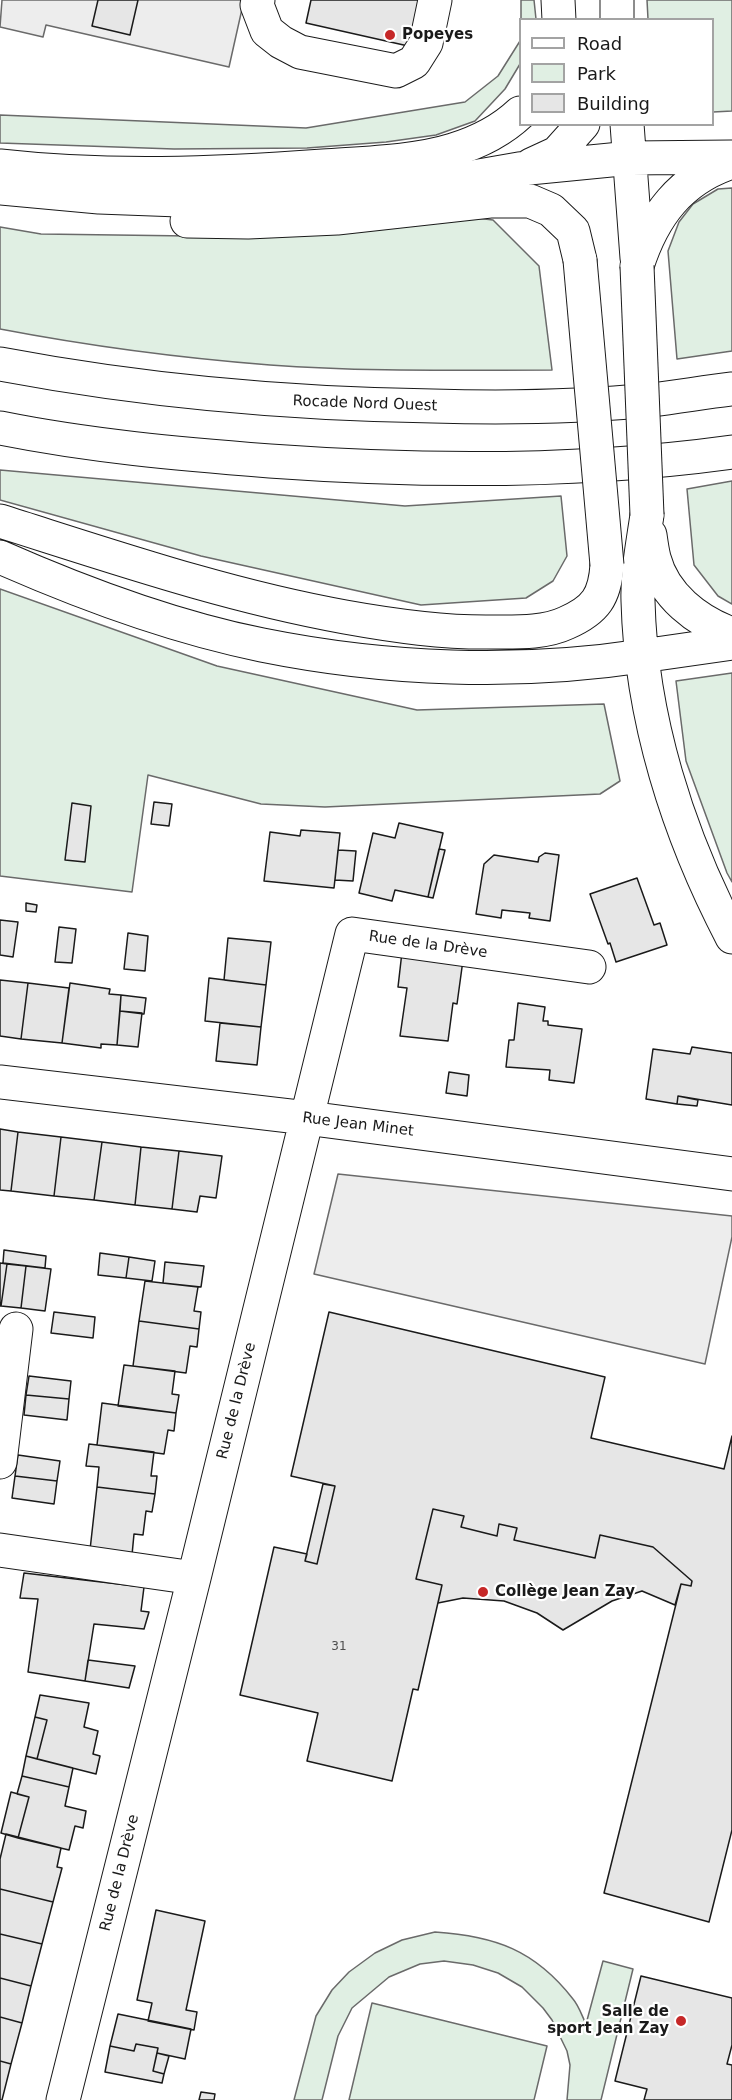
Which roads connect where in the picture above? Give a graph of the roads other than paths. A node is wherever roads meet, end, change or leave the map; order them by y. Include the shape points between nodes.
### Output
1 (435, 0) edge
2 (558, 0) edge
3 (617, 0) edge
4 (266, 7) edge
5 (560, 18) edge
6 (617, 18) edge
7 (519, 114) edge
8 (581, 126) edge
9 (627, 126) edge
10 (732, 157) edge
11 (631, 158) junction
12 (732, 162) edge
13 (0, 166) edge
14 (519, 169) junction
15 (0, 188) edge
16 (0, 204) edge
17 (637, 266) junction
18 (0, 364) edge
19 (732, 388) edge
20 (0, 428) edge
21 (732, 452) edge
22 (647, 515) junction
23 (0, 521) edge
24 (0, 557) edge
25 (732, 634) edge
26 (732, 643) edge
27 (642, 656) junction
28 (732, 937) edge
29 (589, 967) dead end
30 (0, 1082) edge
31 (307, 1118) junction
32 (727, 1172) edge
33 (16, 1329) dead end
34 (0, 1462) edge
35 (0, 1550) edge
36 (194, 1578) junction
37 (63, 2100) edge

1 - 4 main road via 426,43 414,62 396,70 300,52 267,31
2 - 5 main road
3 - 6 main road
7 - 13 main road via 477,142 451,151 385,162 120,173
8 - 14 main road via 557,153
9 - 11 main road
10 - 11 main road
11 - 14 main road
11 - 17 main road
12 - 17 main road via 696,180 662,212
14 - 15 main road via 444,181 234,198 99,197
16 - 23 main road, bridge via 43,214 109,220 248,222 337,218 490,201 530,201 550,210 573,231 580,260 606,586 587,611 565,624 522,632 394,626 255,598
17 - 22 main road, bridge
18 - 19 main road, Rocade Nord Ouest via 191,393 405,406 489,407 651,400
20 - 21 main road via 177,453 380,468 556,466
22 - 25 main road via 654,559 666,584 697,617
22 - 27 main road via 638,600
24 - 27 main road via 106,600 225,636 298,652 383,662 512,668
26 - 27 main road
27 - 28 main road via 652,718 670,788 700,870
29 - 31 main road, Rue de la Drève via 352,934
30 - 31 main road, Rue Jean Minet
31 - 32 main road, Rue Jean Minet
31 - 36 main road, Rue de la Drève
33 - 34 main road
35 - 36 main road
36 - 37 main road, Rue de la Drève

